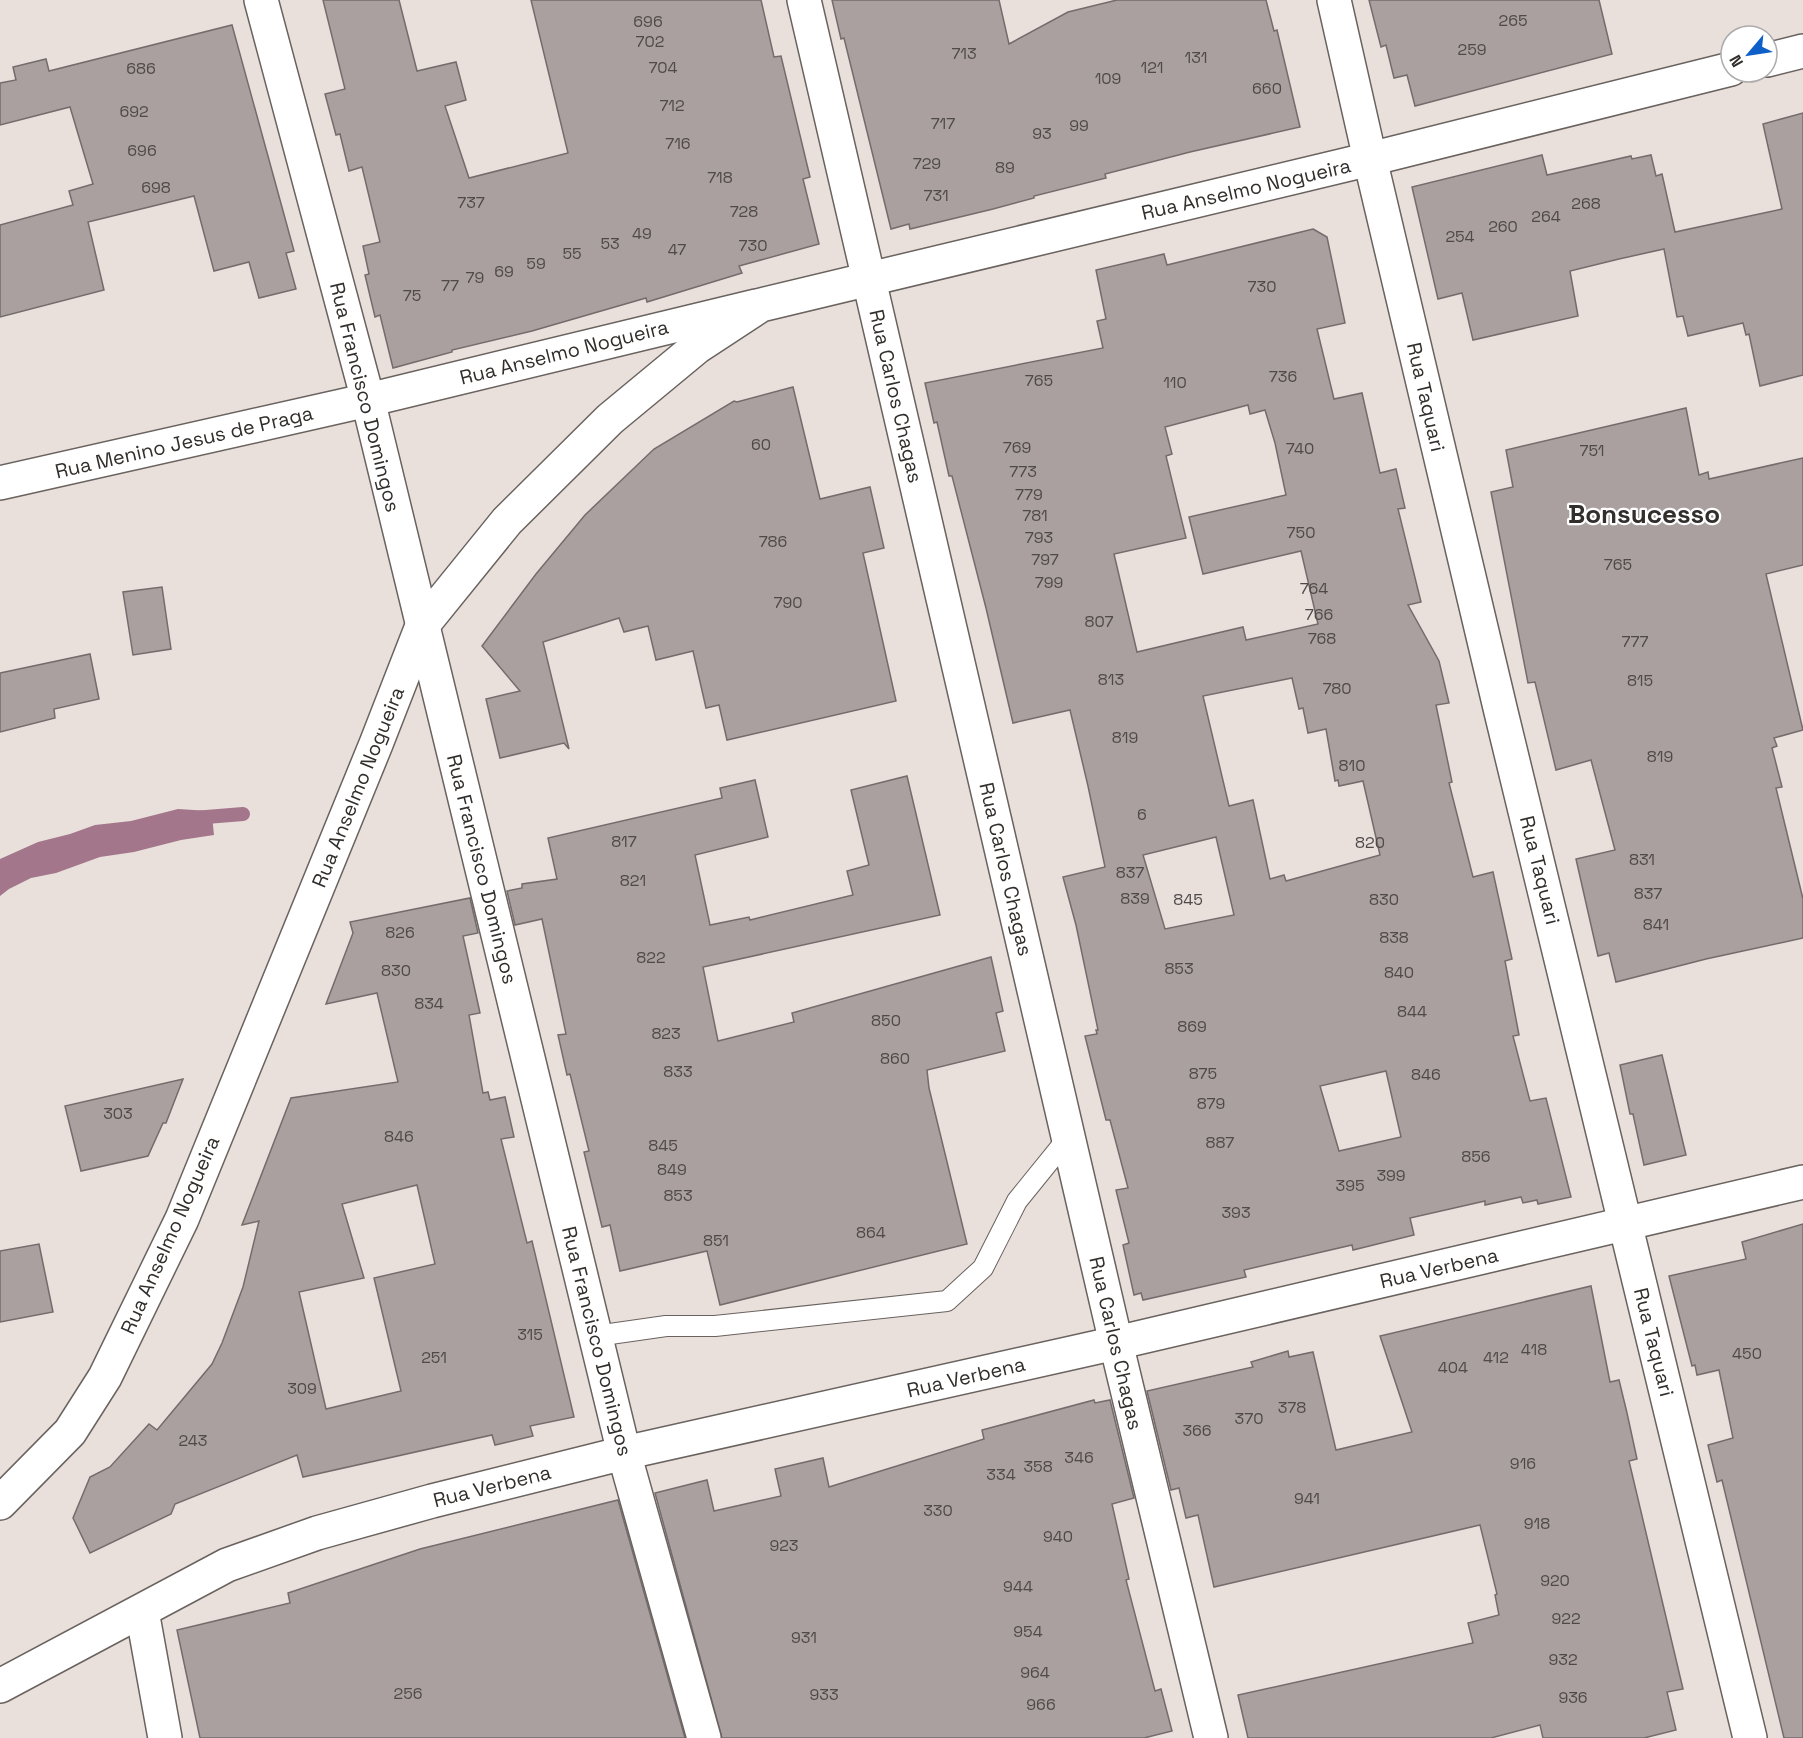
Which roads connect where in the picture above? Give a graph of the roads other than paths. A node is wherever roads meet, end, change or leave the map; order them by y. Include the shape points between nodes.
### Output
1 (261, 0) edge
2 (804, 0) edge
3 (1334, 0) edge
4 (1803, 51) edge
5 (1779, 57) edge
6 (1719, 72) edge
7 (1370, 159) junction
8 (869, 279) junction
9 (761, 305) junction
10 (368, 400) junction
11 (0, 483) edge
12 (422, 626) junction
13 (1068, 1138) junction
14 (1803, 1182) edge
15 (1626, 1224) junction
16 (596, 1336) junction
17 (1116, 1343) junction
18 (624, 1454) junction
19 (0, 1503) edge
20 (142, 1611) junction
21 (0, 1686) edge
22 (165, 1738) edge
23 (704, 1738) edge
24 (1210, 1738) edge
25 (1750, 1738) edge

1 - 10 street, Rua Francisco Domingos
2 - 8 street, Rua Carlos Chagas
3 - 7 street, Rua Taquari
4 - 5 street
6 - 7 street, Rua Anselmo Nogueira
7 - 8 street, Rua Anselmo Nogueira
7 - 15 street, Rua Taquari
8 - 9 street, Rua Anselmo Nogueira
8 - 13 street, Rua Carlos Chagas
9 - 10 street, Rua Anselmo Nogueira
9 - 12 street, Rua Anselmo Nogueira via 697,347 610,419 507,521
10 - 11 street, Rua Menino Jesus de Praga
10 - 12 street, Rua Francisco Domingos
12 - 16 street, Rua Francisco Domingos
12 - 19 street, Rua Anselmo Nogueira via 182,1219 105,1377 70,1432
13 - 16 lane via 1017,1201 983,1268 947,1301 715,1326 666,1326
13 - 17 street, Rua Carlos Chagas
14 - 15 street, Rua Verbena
15 - 17 street, Rua Verbena
15 - 25 street, Rua Taquari
16 - 18 street, Rua Francisco Domingos
17 - 18 street, Rua Verbena
17 - 24 street, Rua Carlos Chagas
18 - 20 street, Rua Verbena via 316,1533 227,1565
18 - 23 street, Rua Francisco Domingos
20 - 21 street, Rua Verbena
20 - 22 street

